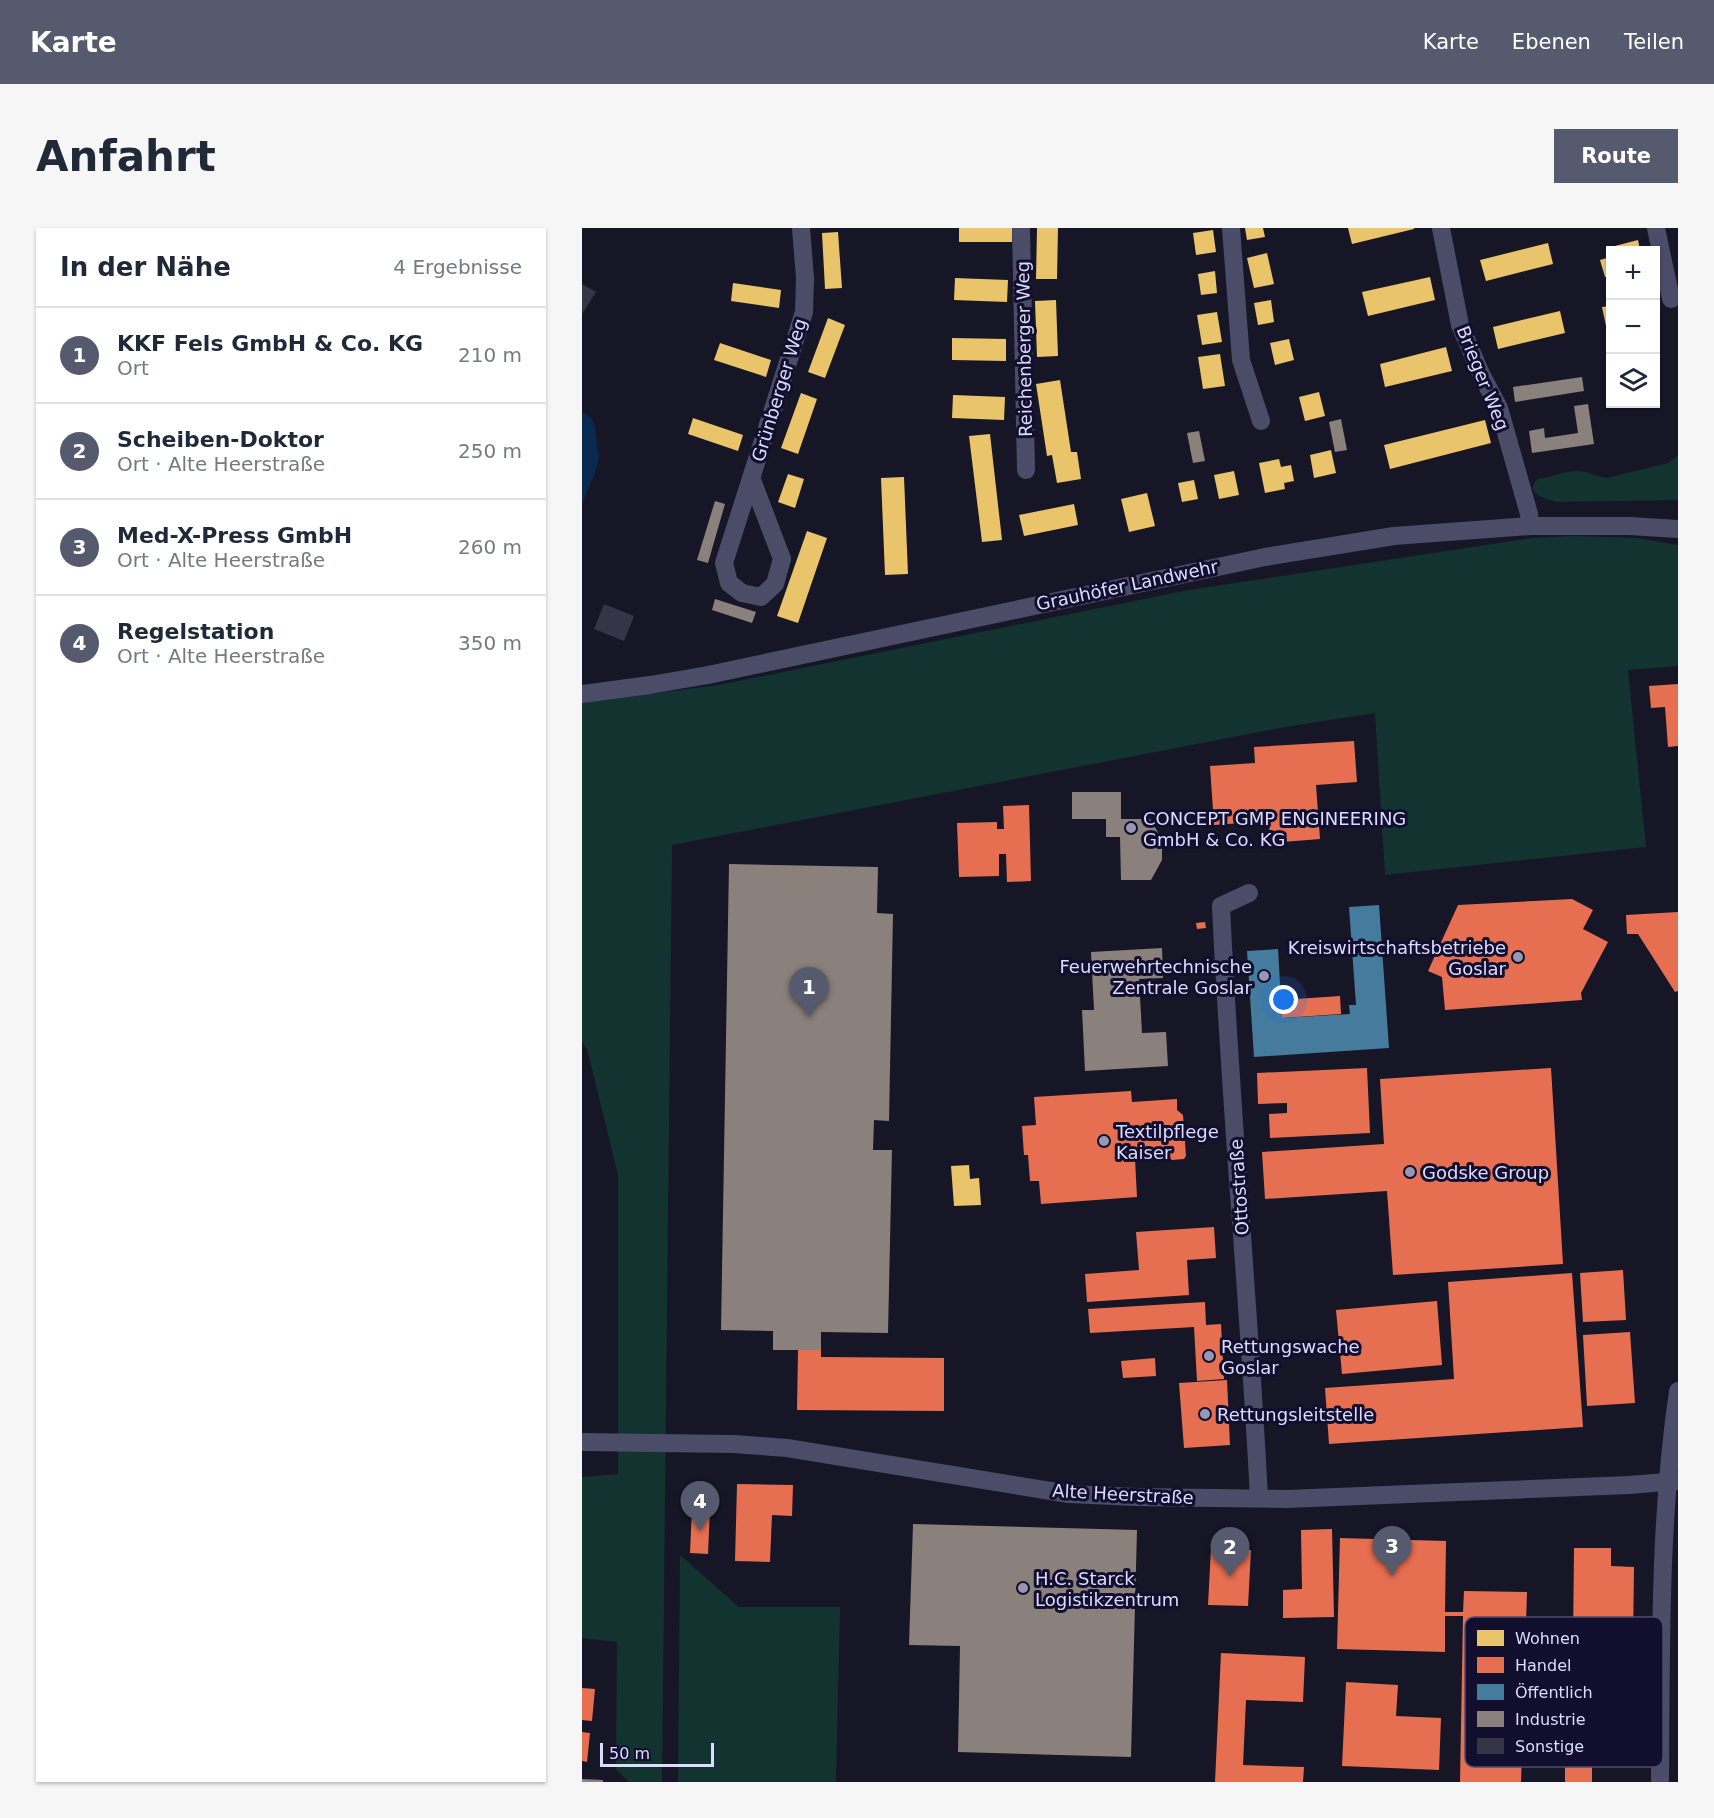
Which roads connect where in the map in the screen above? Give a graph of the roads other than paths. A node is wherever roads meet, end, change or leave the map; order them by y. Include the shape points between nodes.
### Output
1 (801, 228) edge
2 (1021, 228) edge
3 (1231, 228) edge
4 (1441, 228) edge
5 (1656, 228) edge
6 (1671, 299) dead end
7 (1261, 421) dead end
8 (1026, 470) dead end
9 (752, 480) junction
10 (1530, 526) junction
11 (1678, 529) edge
12 (582, 694) edge
13 (1249, 893) dead end
14 (1678, 1391) edge
15 (582, 1442) edge
16 (1673, 1481) edge
17 (1259, 1498) junction
18 (1661, 1617) edge
19 (1660, 1767) edge
20 (1660, 1782) edge

1 - 9 street, Grünberger Weg via 804,312
2 - 8 street, Reichenberger Weg
3 - 7 street via 1241,360
4 - 10 street, Brieger Weg via 1460,325 1499,408
5 - 6 street
9 - 9 street, Grünberger Weg via 724,563 729,583 742,593 761,597 775,585 782,559
10 - 11 street, Grauhöfer Landwehr
10 - 12 street, Grauhöfer Landwehr via 1394,536 1265,557 769,663
13 - 17 street, Ottostraße via 1221,906
14 - 16 street
15 - 17 street, Alte Heerstraße via 787,1448 1069,1494
16 - 17 street, Alte Heerstraße
16 - 18 street via 1664,1520
19 - 20 street

